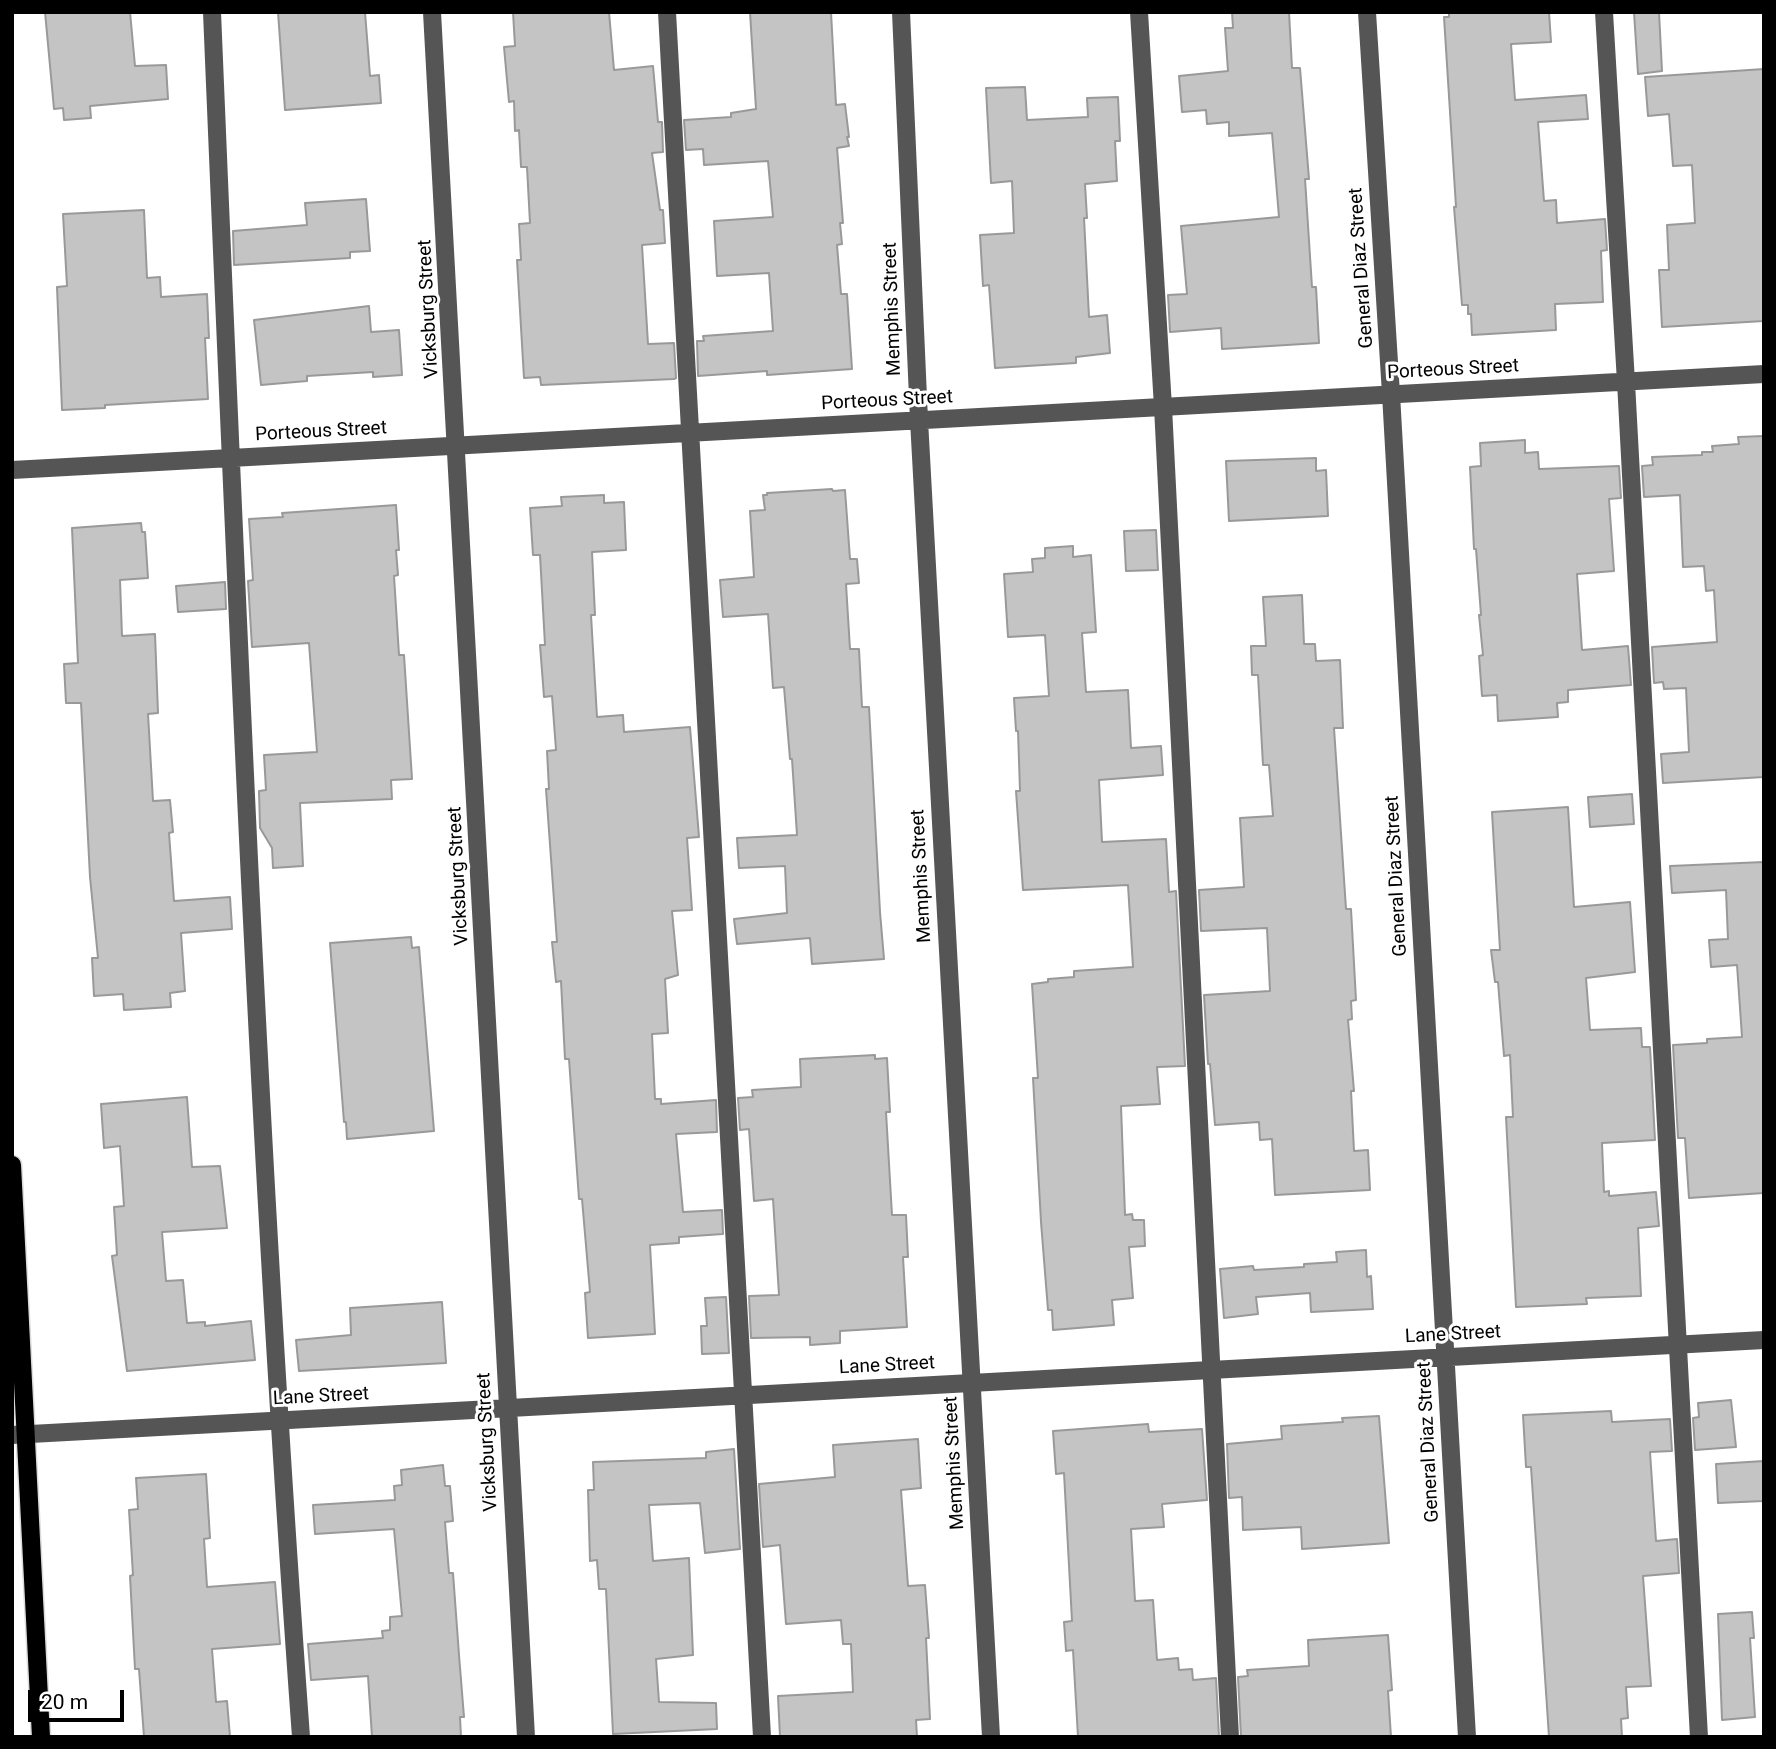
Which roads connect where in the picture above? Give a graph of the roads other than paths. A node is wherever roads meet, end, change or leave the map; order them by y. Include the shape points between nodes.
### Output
1 (212, 12) edge
2 (432, 12) edge
3 (667, 12) edge
4 (901, 12) edge
5 (1139, 12) edge
6 (1367, 12) edge
7 (1604, 12) edge
8 (1764, 374) edge
9 (1626, 382) junction
10 (1391, 394) junction
11 (1163, 407) junction
12 (919, 420) junction
13 (691, 433) junction
14 (458, 445) junction
15 (230, 457) junction
16 (12, 470) edge
17 (12, 1165) edge
18 (1764, 1340) edge
19 (1677, 1344) junction
20 (1445, 1357) junction
21 (1210, 1370) junction
22 (971, 1382) junction
23 (744, 1395) junction
24 (507, 1408) junction
25 (278, 1420) junction
26 (19, 1434) edge
27 (41, 1737) edge
28 (302, 1737) edge
29 (526, 1737) edge
30 (762, 1737) edge
31 (991, 1737) edge
32 (1230, 1737) edge
33 (1467, 1737) edge
34 (1699, 1737) edge

1 - 15 street
2 - 14 street, Vicksburg Street
3 - 13 street
4 - 12 street, Memphis Street
5 - 11 street
6 - 10 street, General Diaz Street
7 - 9 street
8 - 9 street, Porteous Street
9 - 10 street, Porteous Street
9 - 19 street
10 - 11 street, Porteous Street
10 - 20 street, General Diaz Street
11 - 12 street, Porteous Street
11 - 21 street
12 - 13 street, Porteous Street
12 - 22 street, Memphis Street
13 - 14 street, Porteous Street
13 - 23 street
14 - 15 street, Porteous Street
14 - 24 street, Vicksburg Street
15 - 16 street, Porteous Street
15 - 25 street
17 - 26 main road
18 - 19 street, Lane Street
19 - 20 street, Lane Street
19 - 34 street
20 - 21 street, Lane Street
20 - 33 street, General Diaz Street
21 - 22 street, Lane Street
21 - 32 street
22 - 23 street, Lane Street
22 - 31 street, Memphis Street
23 - 24 street, Lane Street
23 - 30 street
24 - 25 street, Lane Street
24 - 29 street, Vicksburg Street
25 - 26 street, Lane Street
25 - 28 street
26 - 27 main road

